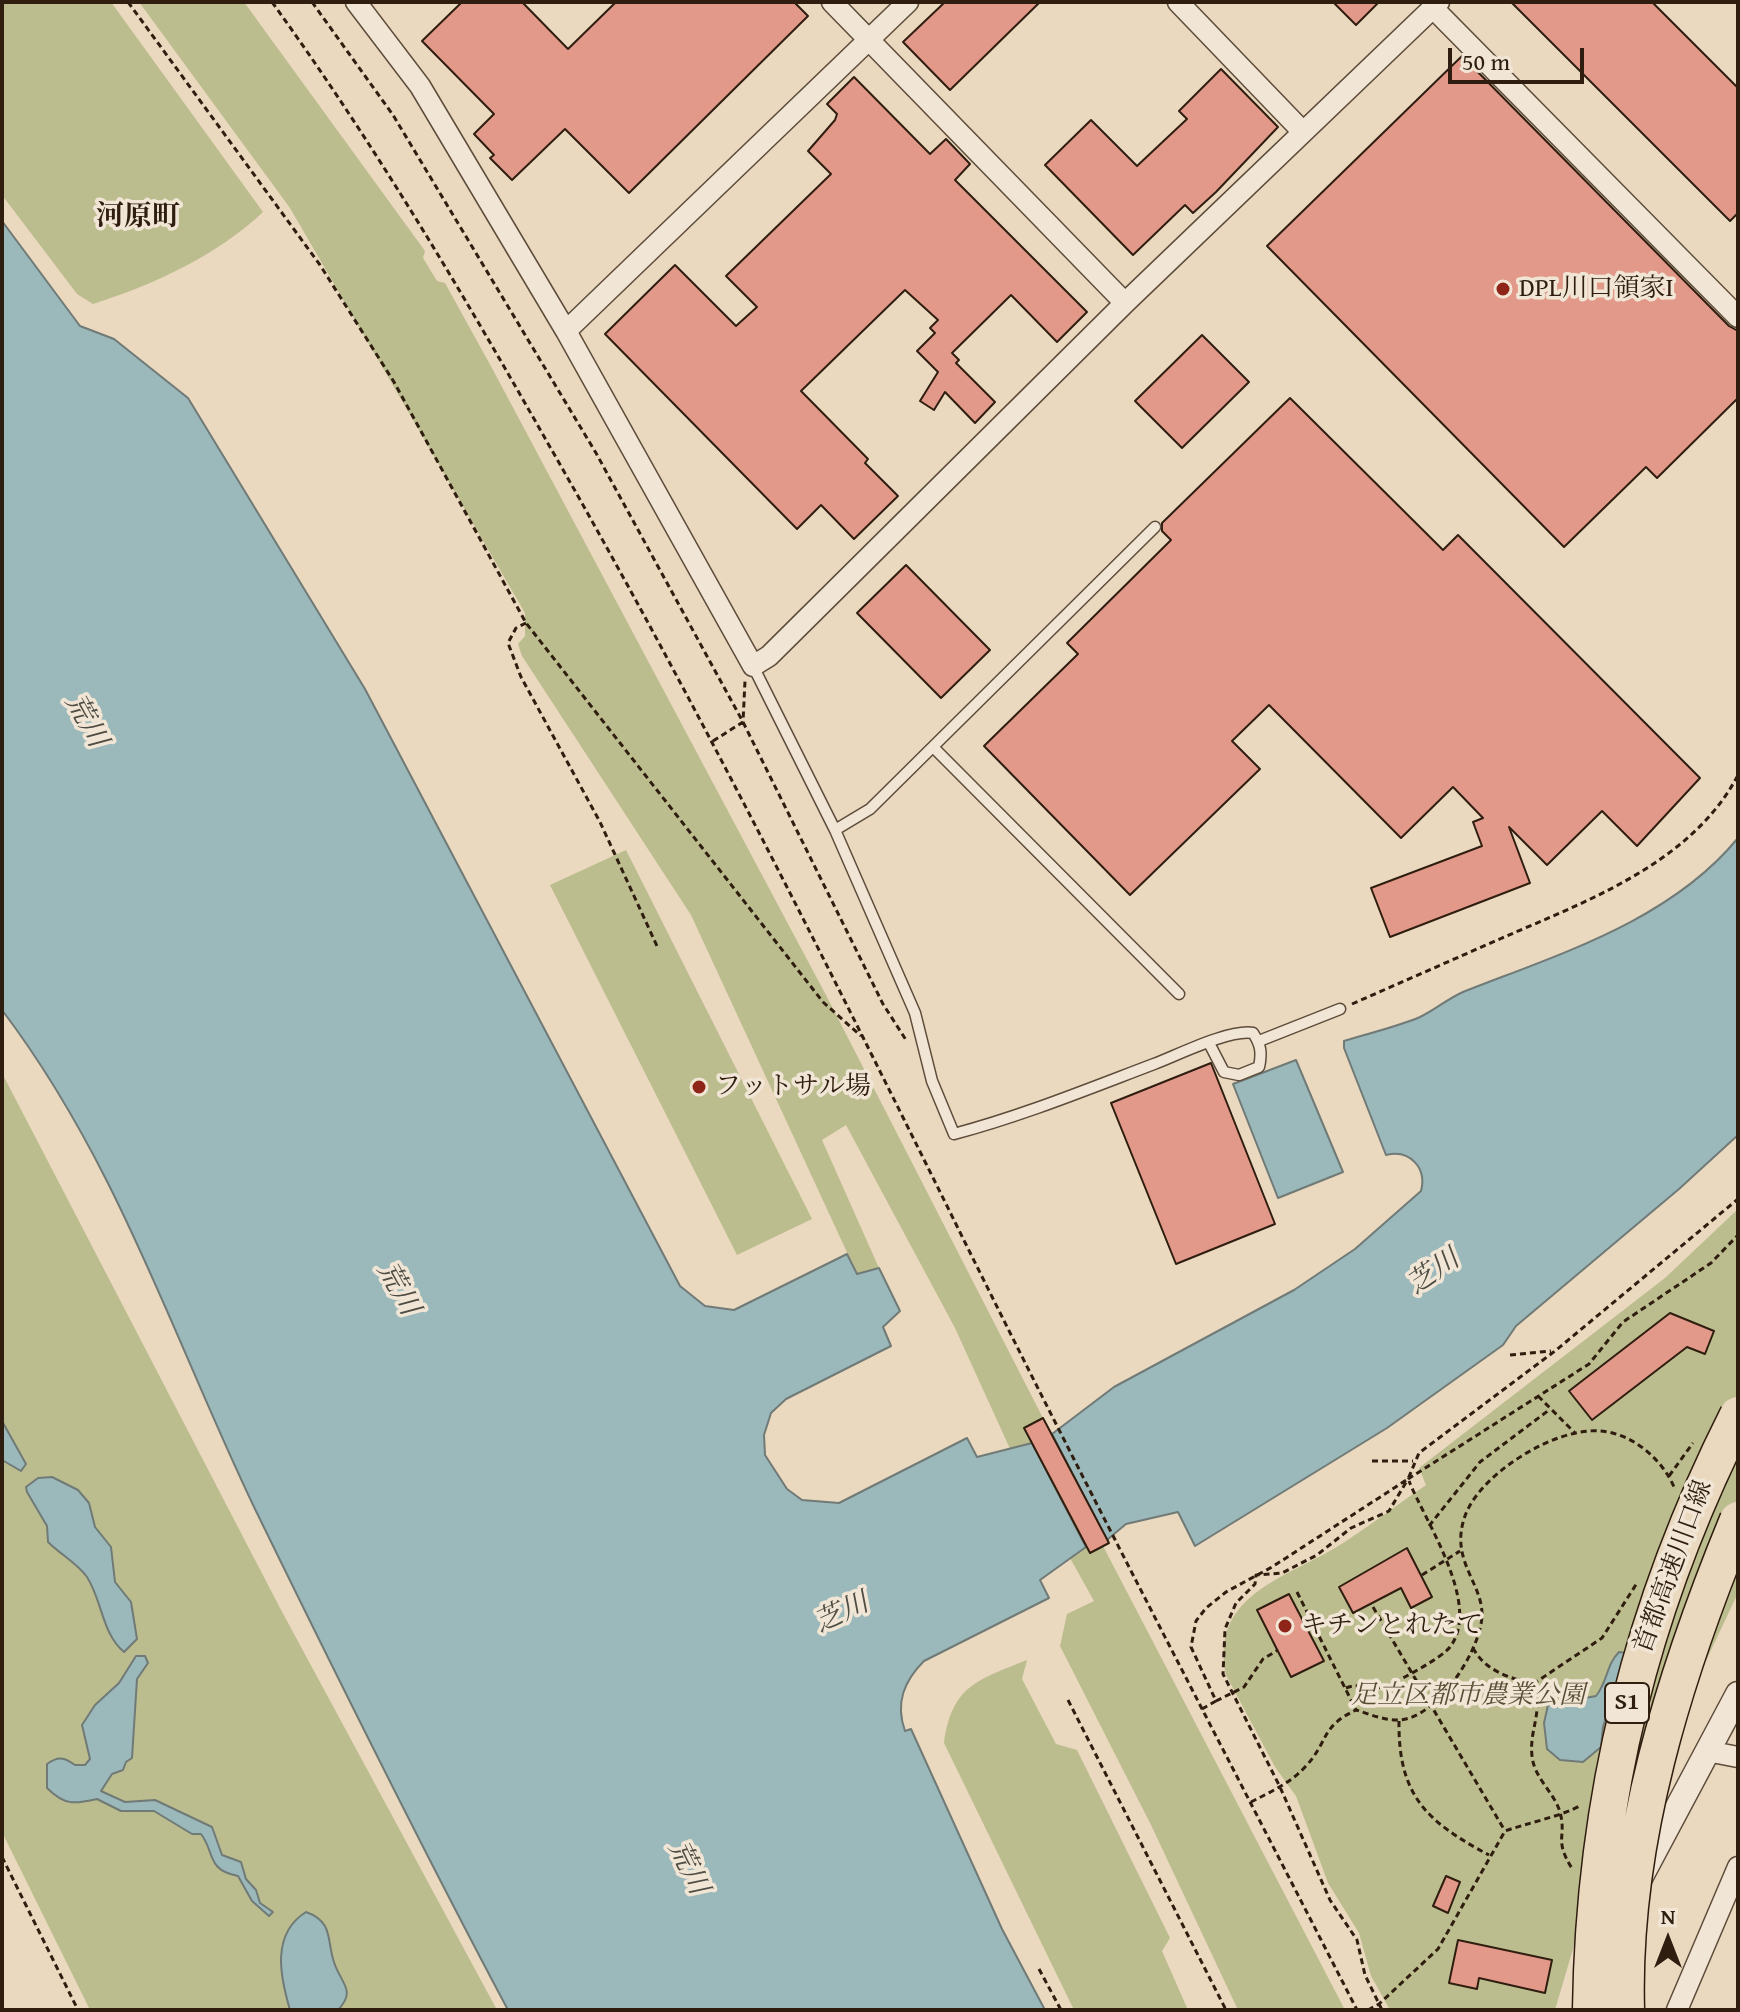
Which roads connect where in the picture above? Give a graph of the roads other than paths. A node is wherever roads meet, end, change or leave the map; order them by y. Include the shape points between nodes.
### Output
1 (356, 2) edge
2 (832, 2) edge
3 (908, 2) edge
4 (1178, 2) edge
5 (1436, 5) edge
6 (869, 39) junction
7 (1303, 132) junction
8 (1125, 303) junction
9 (1738, 317) edge
10 (566, 331) junction
11 (1155, 527) dead end
12 (749, 670) junction
13 (933, 747) junction
14 (835, 830) junction
15 (1179, 994) dead end
16 (1340, 1009) road end
17 (1259, 1041) junction
18 (1209, 1043) junction
19 (1738, 1415) edge
20 (1738, 1456) edge
21 (1738, 1520) edge
22 (1738, 1694) edge
23 (1707, 1751) junction
24 (1738, 1757) edge
25 (1652, 1861) junction
26 (1738, 1867) edge
27 (1579, 1879) road end
28 (1613, 1903) dead end
29 (1593, 2010) edge
30 (1606, 2010) edge
31 (1626, 2010) edge
32 (1633, 2010) edge
33 (1677, 2010) edge

1 - 10 street via 420,86
2 - 6 street
3 - 6 street
4 - 7 street
5 - 7 street
5 - 9 street
6 - 8 street
6 - 10 street
7 - 8 street
8 - 12 street
10 - 12 street
11 - 13 lane
12 - 14 lane
13 - 14 lane via 870,809
13 - 15 lane
14 - 18 lane via 915,1013 932,1081 954,1134 1025,1113
16 - 17 lane
17 - 18 lane via 1244,1031
17 - 18 lane via 1259,1067 1239,1075 1224,1072
19 - 29 highway, 首都高速川口線 / S1, bridge via 1669,1570 1626,1709 1599,1863
20 - 30 highway via 1671,1619 1627,1781 1611,1898
21 - 31 highway, 首都高速川口線 / S1, bridge via 1689,1648 1650,1795 1635,1881
22 - 23 street
23 - 24 street
23 - 25 street
25 - 29 street via 1622,1908
25 - 32 street via 1638,1911
26 - 33 street
27 - 28 lane

